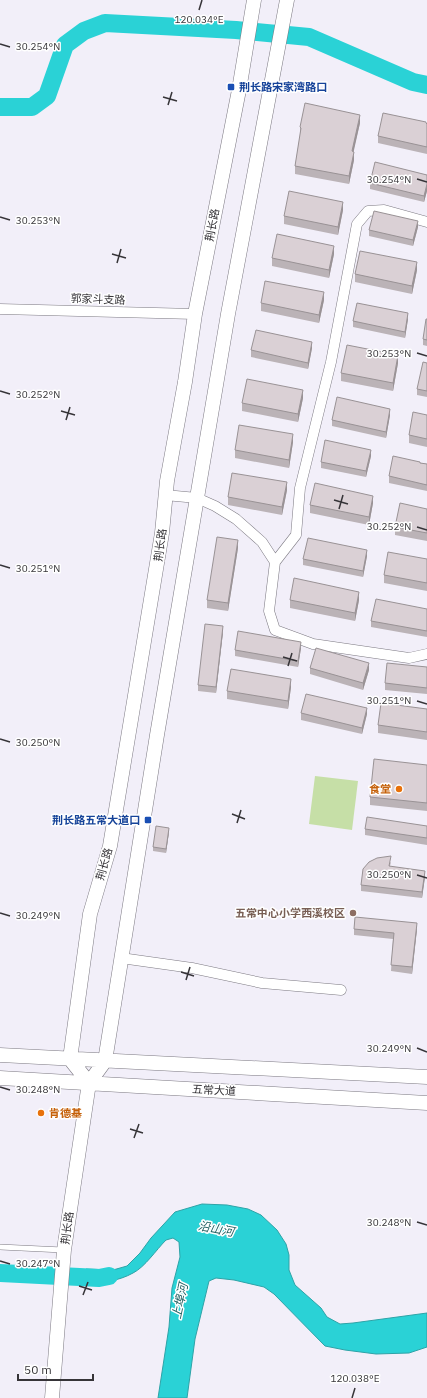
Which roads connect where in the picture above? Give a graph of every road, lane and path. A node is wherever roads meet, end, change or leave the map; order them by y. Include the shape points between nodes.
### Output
1 (254, 2) edge
2 (287, 2) edge
3 (427, 222) edge
4 (0, 308) edge
5 (195, 314) junction
6 (166, 495) junction
7 (197, 498) junction
8 (275, 562) junction
9 (427, 654) edge
10 (121, 958) junction
11 (341, 990) dead end
12 (0, 1055) edge
13 (70, 1059) junction
14 (105, 1061) junction
15 (427, 1077) edge
16 (0, 1078) edge
17 (89, 1083) junction
18 (427, 1103) edge
19 (0, 1247) edge
20 (64, 1250) junction
21 (52, 1398) edge

1 - 5 main road, 荆长路
2 - 7 main road, 荆长路 via 229,306
3 - 8 street via 384,210 368,211 357,224 331,362 300,488 296,535
4 - 5 street, 郭家斗支路
5 - 6 main road, 荆长路
6 - 7 street
6 - 13 main road, 荆长路 via 110,846 90,914
7 - 8 street via 236,519 262,542
7 - 10 main road, 荆长路
8 - 9 street via 269,611 275,630 312,644 409,658
10 - 11 street via 192,968 262,983
10 - 14 main road, 荆长路
12 - 13 main road
13 - 14 main road
13 - 17 main road
14 - 15 main road
14 - 17 main road, 荆长路
16 - 17 main road, 五常大道
17 - 18 main road, 五常大道
17 - 20 main road, 荆长路
19 - 20 lane
20 - 21 main road, 荆长路

